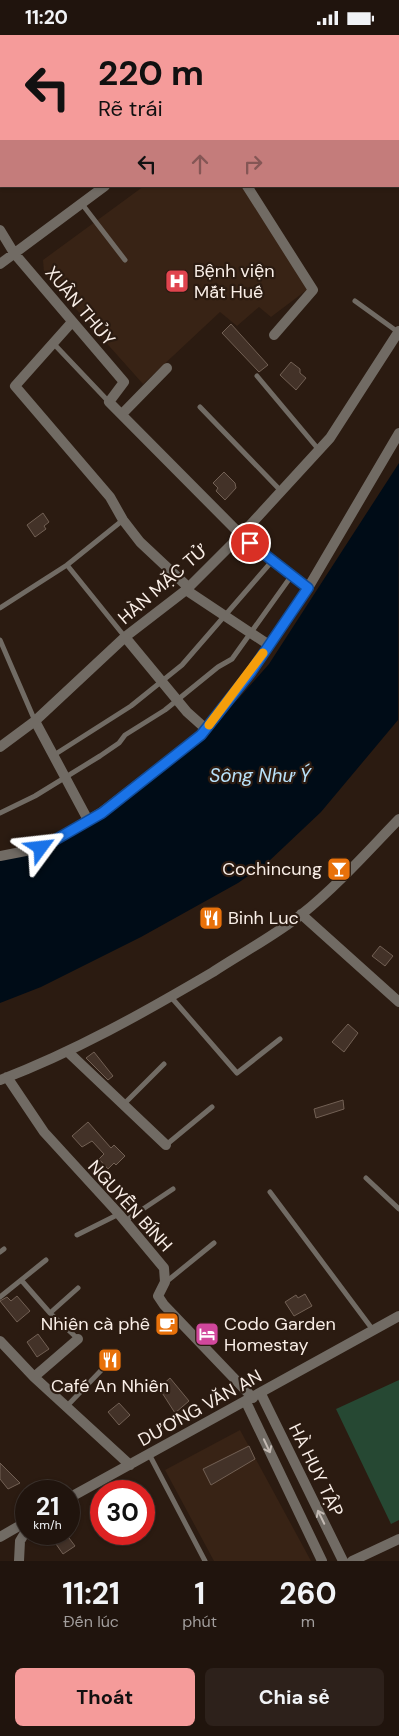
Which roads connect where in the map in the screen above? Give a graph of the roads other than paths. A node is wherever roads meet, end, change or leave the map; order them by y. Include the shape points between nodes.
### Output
1 (104, 187) edge
2 (248, 187) edge
3 (82, 204) junction
4 (0, 230) edge
5 (14, 253) junction
6 (125, 260) dead end
7 (0, 264) edge
8 (355, 301) dead end
9 (72, 323) junction
10 (399, 331) edge
11 (274, 335) dead end
12 (52, 342) junction
13 (167, 369) dead end
14 (257, 376) dead end
15 (109, 402) junction
16 (200, 407) dead end
17 (122, 415) junction
18 (399, 433) edge
19 (319, 450) junction
20 (281, 492) junction
21 (123, 520) junction
22 (241, 535) junction
23 (273, 560) junction
24 (67, 565) junction
25 (292, 575) junction
26 (187, 588) junction
27 (308, 588) junction
28 (0, 608) edge
29 (225, 615) junction
30 (250, 632) junction
31 (125, 637) junction
32 (0, 640) edge
33 (269, 645) junction
34 (162, 682) junction
35 (178, 700) junction
36 (35, 721) junction
37 (206, 729) junction
38 (0, 747) edge
39 (54, 755) junction
40 (66, 777) junction
41 (0, 813) edge
42 (399, 819) edge
43 (88, 820) junction
44 (0, 856) edge
45 (301, 914) junction
46 (171, 997) junction
47 (399, 1002) edge
48 (280, 1039) dead end
49 (67, 1051) junction
50 (164, 1064) dead end
51 (4, 1078) edge
52 (122, 1105) junction
53 (212, 1107) dead end
54 (166, 1145) joint
55 (366, 1178) dead end
56 (173, 1189) dead end
57 (270, 1192) dead end
58 (399, 1209) edge
59 (122, 1218) junction
60 (77, 1235) dead end
61 (214, 1243) dead end
62 (46, 1261) dead end
63 (22, 1281) junction
64 (165, 1282) junction
65 (78, 1289) dead end
66 (0, 1297) edge
67 (50, 1313) junction
68 (399, 1316) edge
69 (373, 1331) junction
70 (78, 1339) joint
71 (0, 1343) edge
72 (111, 1360) dead end
73 (34, 1377) junction
74 (253, 1398) junction
75 (67, 1406) junction
76 (149, 1454) junction
77 (130, 1465) junction
78 (80, 1492) edge
79 (313, 1501) junction
80 (297, 1508) junction
81 (15, 1528) edge
82 (0, 1536) edge
83 (399, 1539) edge
84 (20, 1545) edge
85 (19, 1561) edge
86 (205, 1561) edge
87 (322, 1561) edge
88 (343, 1561) edge
89 (352, 1561) edge

1 - 3 street
2 - 11 street via 313,290
3 - 5 street
3 - 6 lane
4 - 5 street, XUÂN THỦY
5 - 7 street
5 - 9 street, XUÂN THỦY
8 - 10 lane
9 - 12 street
9 - 15 street, XUÂN THỦY via 124,382
10 - 19 street, HÀN MẶC TỬ
12 - 15 lane
12 - 21 street via 15,386 110,497
13 - 17 street
14 - 19 lane
15 - 17 street
16 - 20 lane
17 - 22 street
18 - 27 street
19 - 20 street, HÀN MẶC TỬ
20 - 22 street, HÀN MẶC TỬ
21 - 24 lane
21 - 26 street via 140,542
22 - 23 street
22 - 26 street, HÀN MẶC TỬ
23 - 25 street
23 - 29 lane
24 - 28 lane
24 - 31 lane
25 - 27 street
25 - 30 lane
26 - 29 street
26 - 31 street, HÀN MẶC TỬ
27 - 33 street
29 - 30 street
29 - 34 lane via 182,665
30 - 33 street
30 - 35 lane via 232,659
31 - 34 street
31 - 36 street, HÀN MẶC TỬ
32 - 36 lane
33 - 37 street
34 - 35 street
34 - 39 lane via 131,706
35 - 37 street
35 - 40 lane
36 - 38 street, HÀN MẶC TỬ
36 - 39 street
37 - 43 street via 144,780
39 - 40 street
40 - 41 lane
40 - 43 street
42 - 45 street
43 - 44 street via 41,848
45 - 46 street
45 - 47 street
46 - 48 lane via 237,1073
46 - 49 street
49 - 51 street
49 - 52 street
50 - 52 lane
51 - 59 street, NGUYỄN BÍNH via 44,1132
52 - 54 street
53 - 54 lane
55 - 58 lane
56 - 59 lane
57 - 69 lane
59 - 60 lane
59 - 64 street, NGUYỄN BÍNH via 164,1268
61 - 64 lane
62 - 63 lane
63 - 66 lane
63 - 67 lane
64 - 74 street, NGUYỄN BÍNH via 158,1296 164,1305
65 - 67 lane
67 - 70 lane
68 - 69 street, DƯƠNG VĂN AN
69 - 74 street, DƯƠNG VĂN AN
70 - 73 street
71 - 73 street
72 - 75 lane
73 - 75 street
74 - 76 street, DƯƠNG VĂN AN
74 - 79 street, HÀ HUY TẬP
74 -> 80 street, HÀ HUY TẬP
75 - 77 street
76 - 77 street, DƯƠNG VĂN AN
76 - 86 lane
77 - 78 street, DƯƠNG VĂN AN
79 - 80 street
88 -> 79 street, HÀ HUY TẬP
80 - 87 street, HÀ HUY TẬP
81 - 82 street
83 - 89 street
84 - 85 street

